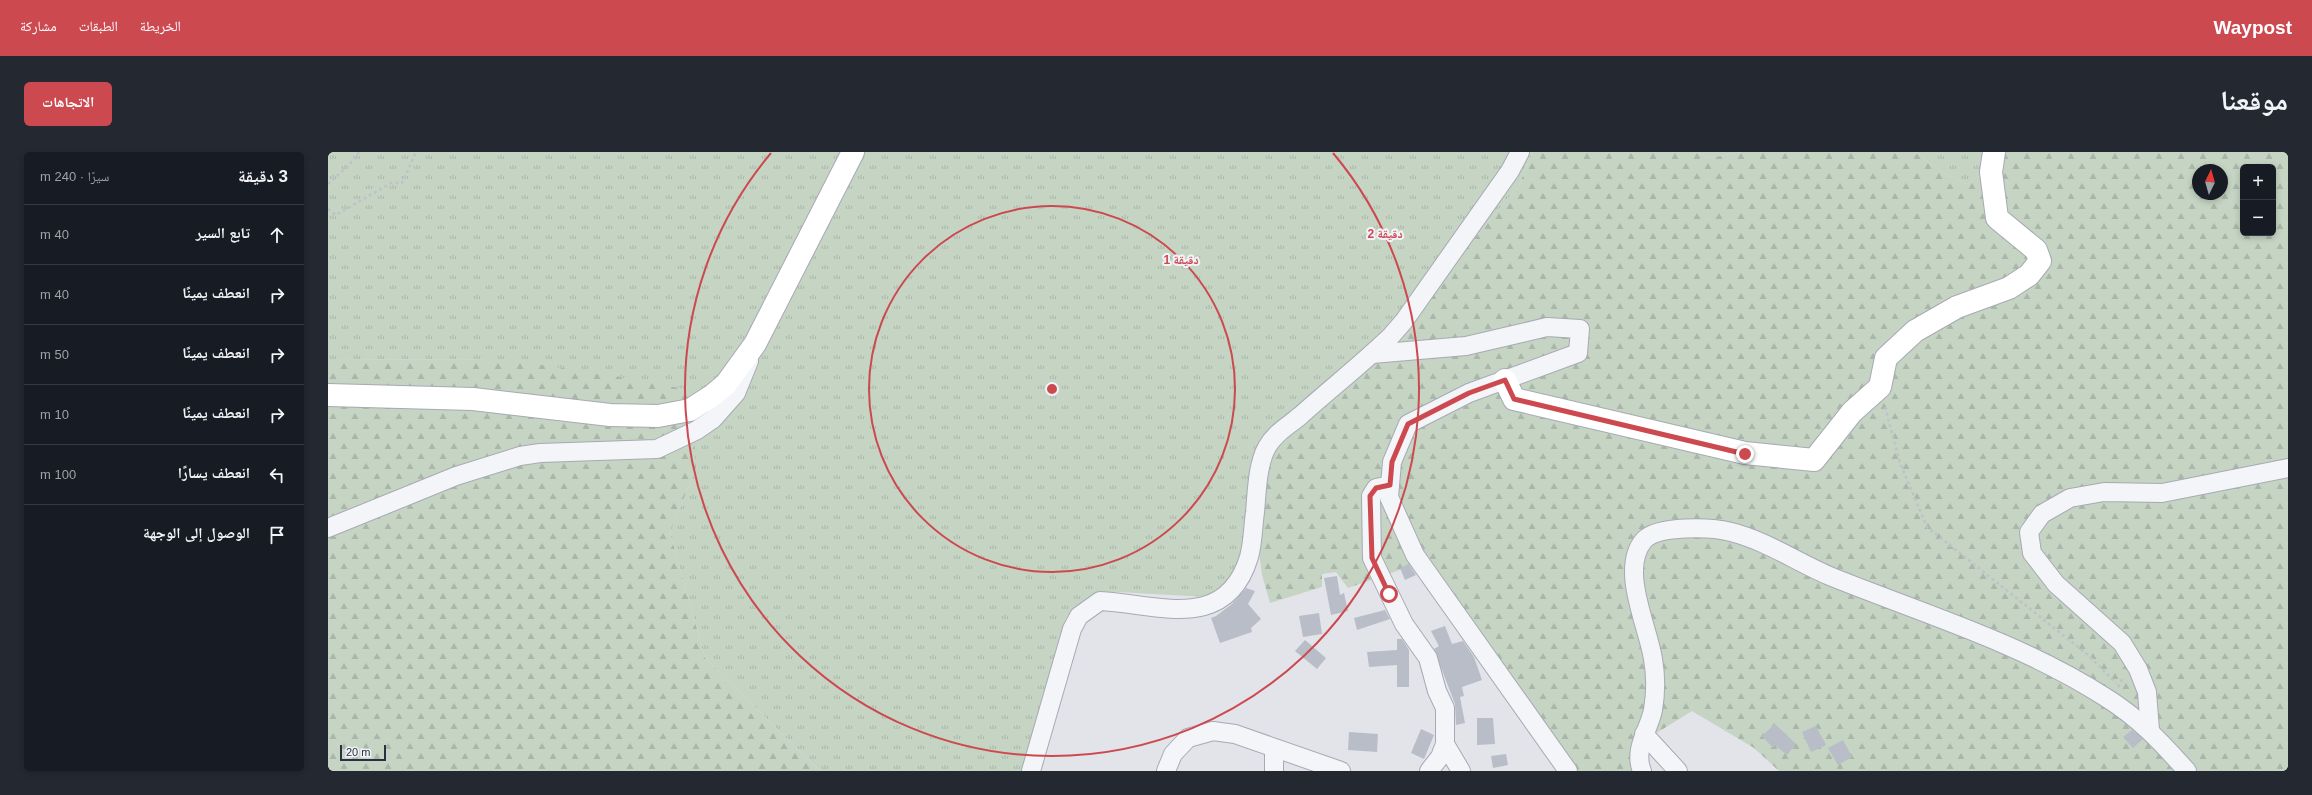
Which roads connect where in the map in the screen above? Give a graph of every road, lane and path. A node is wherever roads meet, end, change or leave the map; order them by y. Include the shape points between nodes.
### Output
1 (359, 152) edge
2 (416, 152) edge
3 (853, 152) edge
4 (1520, 152) edge
5 (1994, 152) edge
6 (328, 184) edge
7 (328, 209) edge
8 (755, 344) junction
9 (1372, 354) junction
10 (1505, 380) junction
11 (1880, 387) junction
12 (328, 395) edge
13 (2288, 468) edge
14 (1390, 485) junction
15 (328, 528) edge
16 (2125, 673) dead end
17 (2119, 686) junction
18 (2092, 689) junction
19 (2150, 730) junction
20 (1644, 734) junction
21 (1445, 744) junction
22 (1274, 748) junction
23 (1031, 771) edge
24 (1166, 771) edge
25 (1274, 771) edge
26 (1341, 771) edge
27 (1429, 771) edge
28 (1461, 771) edge
29 (1568, 771) edge
30 (1642, 771) edge
31 (1678, 771) edge
32 (2187, 771) edge

1 - 6 path
2 - 7 path via 402,183 391,183 336,215
3 - 8 street
4 - 9 street via 1510,171 1404,321
5 - 11 street via 1991,172 1997,218 2036,250 2040,261 2029,275 2009,288 1957,307 1915,331 1886,358
8 - 12 street via 740,366 713,395 690,410 670,415 610,415 473,399
8 - 15 street via 736,393 726,406 697,430 657,449 520,456 456,476
9 - 10 street via 1466,346 1547,327 1580,329 1578,353
9 - 23 street via 1274,436 1266,448 1258,485 1249,557 1232,591 1223,599 1203,608 1188,610 1100,601 1079,616 1072,629
10 - 11 street via 1514,399 1745,454 1814,460 1852,412
10 - 14 street via 1469,393 1408,424 1392,462
11 - 17 path via 1900,463 1927,527 2088,655
13 - 19 street via 2162,493 2104,492 2070,498 2042,514 2029,532 2032,553 2056,584 2122,643 2138,669 2147,692
14 - 21 street via 1376,488 1370,496 1372,558 1404,624 1428,658 1437,691 1445,708
14 - 29 street via 1389,497 1415,556
16 - 17 path
17 - 18 path via 2110,692
18 - 19 street
18 - 20 street via 2040,660 1820,572 1757,540 1729,531 1669,530 1646,538 1635,554 1634,575 1638,600 1656,679 1653,711
19 - 32 street
20 - 30 street via 1640,752
20 - 31 street
21 - 27 street via 1440,757
21 - 28 street
22 - 24 street via 1235,734 1204,732 1188,738 1178,747
22 - 25 street
22 - 26 street

